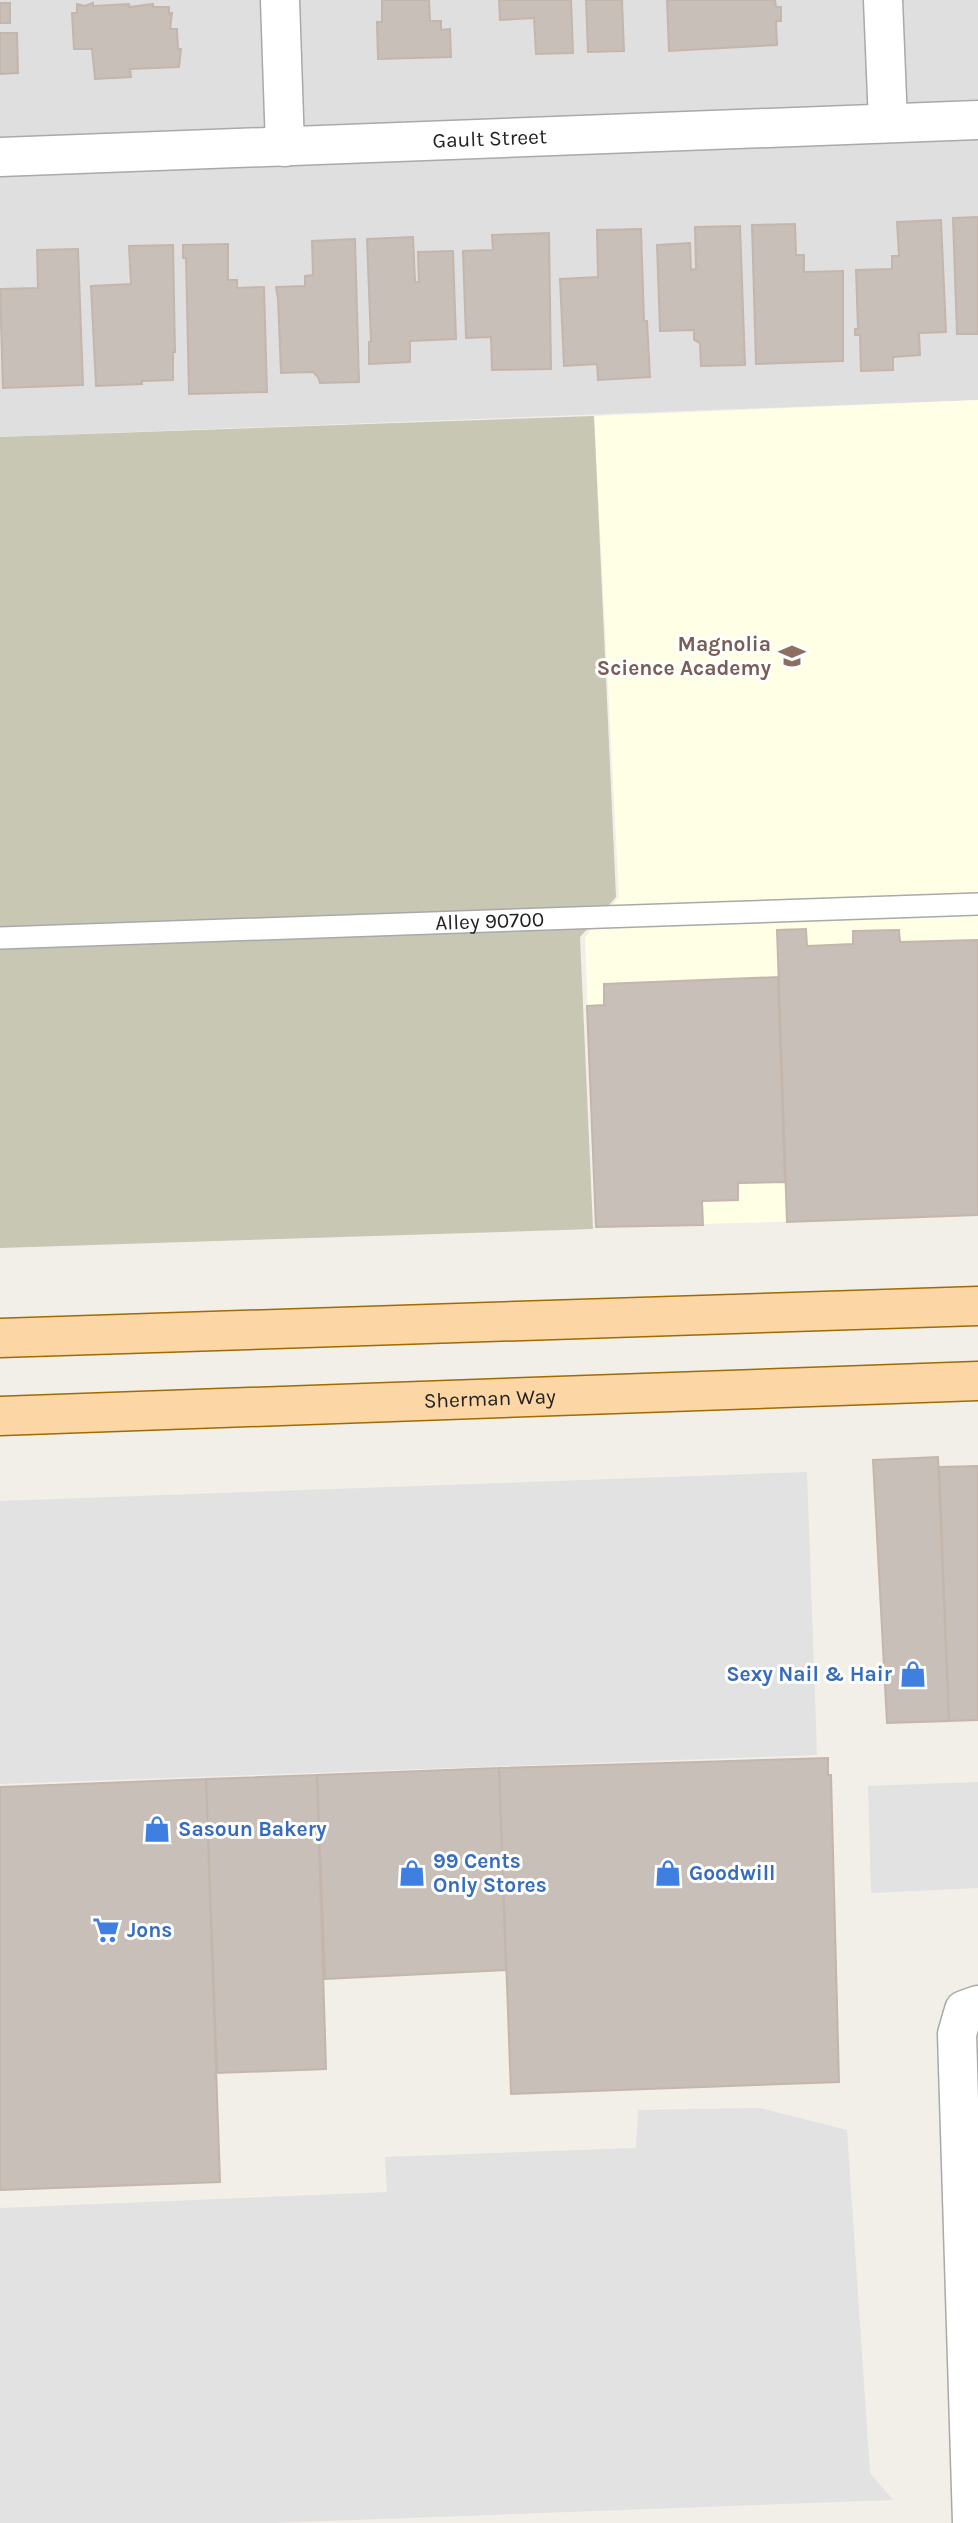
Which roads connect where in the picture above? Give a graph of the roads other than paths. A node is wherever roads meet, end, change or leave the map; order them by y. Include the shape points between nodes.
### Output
1 (280, 0) edge
2 (883, 0) edge
3 (978, 120) edge
4 (888, 122) junction
5 (285, 147) junction
6 (0, 157) edge
7 (978, 904) edge
8 (0, 938) edge
9 (978, 1306) edge
10 (0, 1338) edge
11 (978, 1381) edge
12 (0, 1416) edge
13 (971, 2008) edge
14 (972, 2523) edge

1 - 5 street
2 - 4 street
3 - 4 street, Gault Street
4 - 5 street, Gault Street
5 - 6 street, Gault Street
7 - 8 lane, Alley 90700
9 - 10 main road
11 - 12 main road, Sherman Way
13 - 14 street via 957,2034

